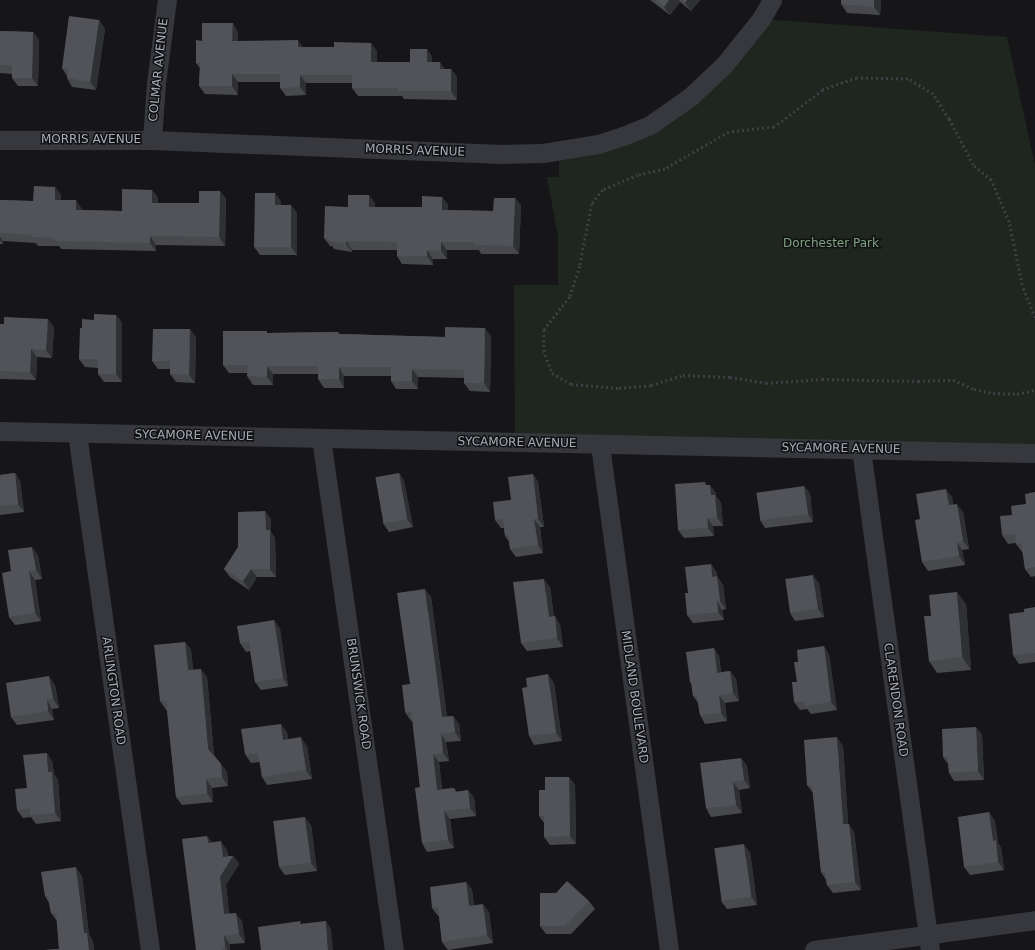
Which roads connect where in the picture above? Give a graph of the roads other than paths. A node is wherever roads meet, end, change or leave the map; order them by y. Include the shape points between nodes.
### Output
1 (167, 0) edge
2 (772, 0) edge
3 (0, 140) edge
4 (152, 140) junction
5 (0, 431) edge
6 (77, 433) junction
7 (321, 438) junction
8 (600, 445) junction
9 (860, 449) junction
10 (1035, 453) edge
11 (1035, 920) edge
12 (928, 943) edge
13 (150, 950) edge
14 (394, 950) edge
15 (669, 950) edge
16 (814, 950) edge

1 - 4 street, COLMAR AVENUE via 156,83
2 - 4 street, MORRIS AVENUE via 761,19 724,65 690,97 650,125 598,144 543,153 502,154
3 - 4 street, MORRIS AVENUE
5 - 6 street, SYCAMORE AVENUE
6 - 7 street, SYCAMORE AVENUE
6 - 13 street, ARLINGTON ROAD
7 - 8 street, SYCAMORE AVENUE
7 - 14 street, BRUNSWICK ROAD
8 - 9 street, SYCAMORE AVENUE
8 - 15 street, MIDLAND BOULEVARD
9 - 10 street, SYCAMORE AVENUE
9 - 12 street, CLARENDON ROAD
11 - 12 street
12 - 16 street

